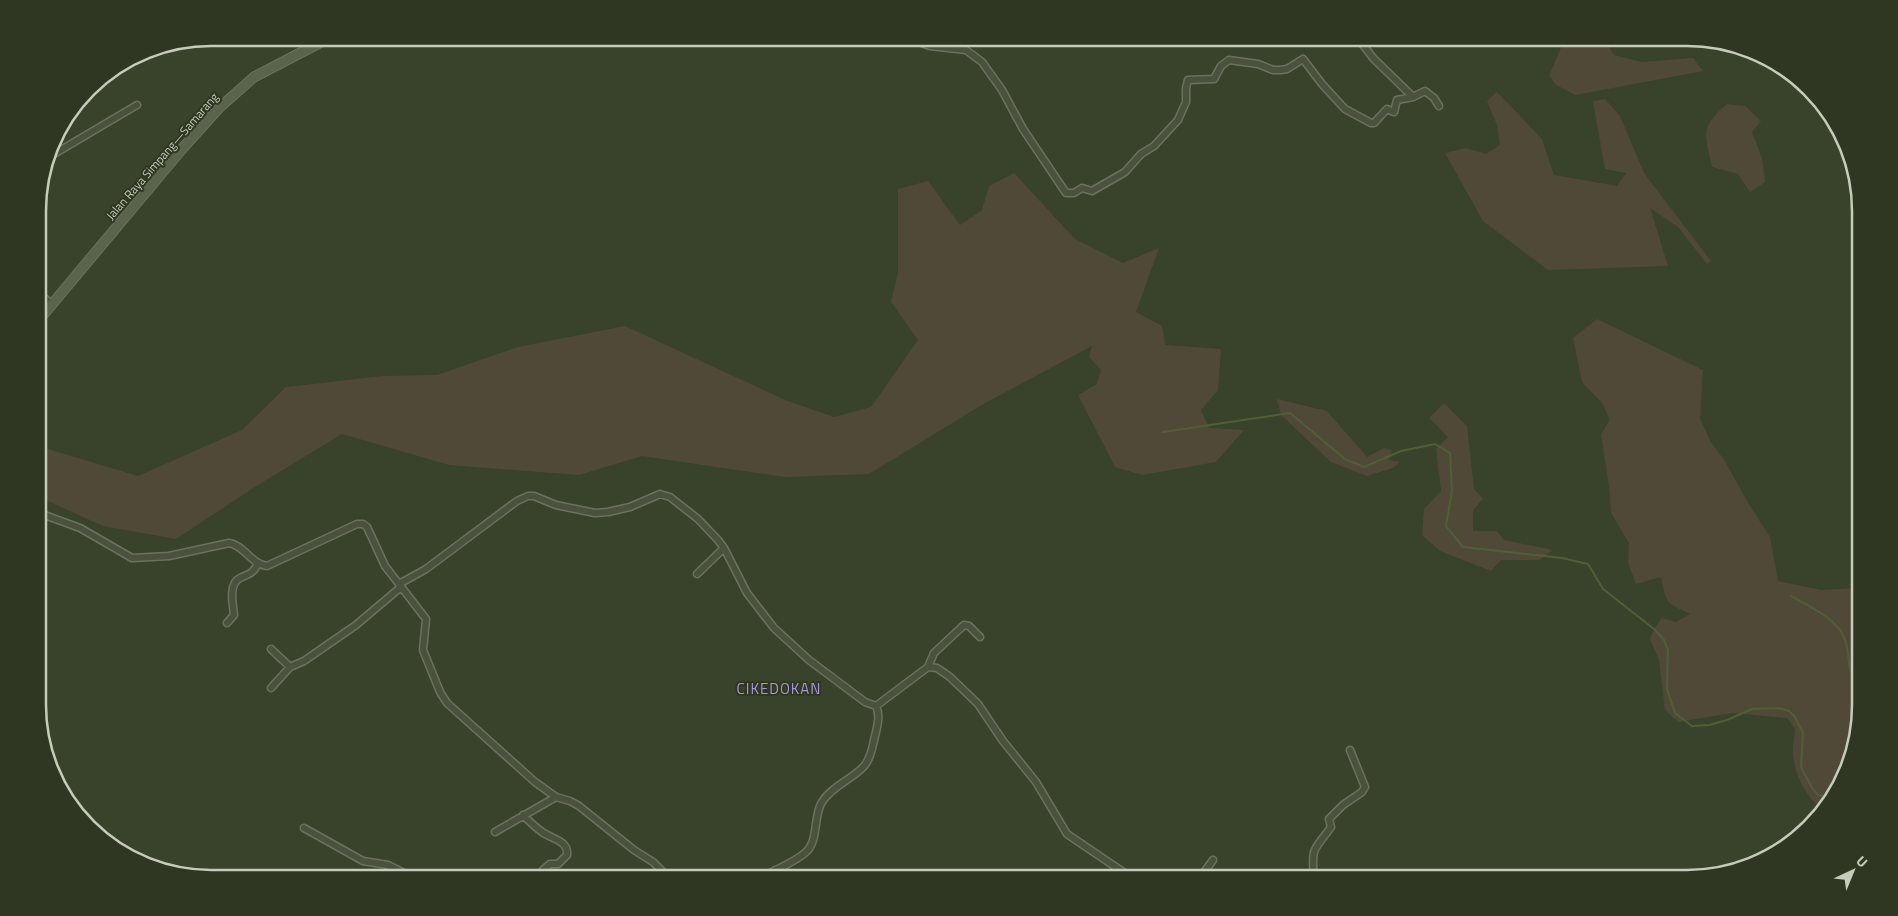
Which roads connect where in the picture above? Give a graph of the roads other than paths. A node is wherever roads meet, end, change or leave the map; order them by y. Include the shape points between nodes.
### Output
1 (1364, 46) edge
2 (312, 47) edge
3 (935, 47) edge
4 (1412, 97) junction
5 (137, 105) dead end
6 (1439, 106) dead end
7 (58, 152) edge
8 (47, 300) edge
9 (51, 304) junction
10 (47, 310) edge
11 (46, 516) edge
12 (724, 548) junction
13 (258, 564) junction
14 (697, 574) dead end
15 (400, 586) junction
16 (228, 624) dead end
17 (980, 636) dead end
18 (271, 649) dead end
19 (928, 666) junction
20 (290, 667) junction
21 (271, 688) dead end
22 (876, 706) junction
23 (1350, 750) dead end
24 (556, 797) junction
25 (523, 815) junction
26 (304, 828) dead end
27 (495, 832) dead end
28 (1213, 860) dead end
29 (1119, 869) edge
30 (1206, 869) edge
31 (1313, 869) edge
32 (398, 870) edge
33 (543, 870) edge
34 (661, 870) edge
35 (775, 870) edge

1 - 4 street
2 - 9 main road, Jalan Raya Simpang—Samarang via 254,77 219,108
3 - 4 street via 966,50 982,62 1066,193 1082,188 1092,191 1125,172 1180,117 1186,102 1188,80 1214,79 1221,66 1229,60 1280,70 1303,59 1345,109 1371,123 1387,109 1394,112 1398,100
4 - 6 street via 1426,91
5 - 7 street
8 - 9 street
9 - 10 main road, Jalan Raya Simpang—Samarang
11 - 13 street via 80,528 132,558 169,556 229,543
12 - 14 street
12 - 15 street via 698,519 665,495 608,512 556,505 528,496
12 - 22 street via 747,593 774,628 809,660 865,702
13 - 15 street via 272,565 361,524 367,527 385,566
13 - 16 street via 235,584 231,602 234,615
15 - 20 street via 356,624 304,661
15 - 24 street via 426,619 423,650 447,703
17 - 19 street via 964,624 936,650
18 - 20 street
19 - 22 street
19 - 29 street via 950,677 978,704 1003,742 1036,782 1067,834
20 - 21 street
22 - 35 street via 879,715 865,765 821,802 808,849
23 - 31 street via 1365,787 1329,819 1331,827 1314,850
24 - 25 street
24 - 34 street via 579,806
25 - 27 street
25 - 33 street via 568,849 568,855 558,864 550,864
26 - 32 street via 363,861
28 - 30 street

